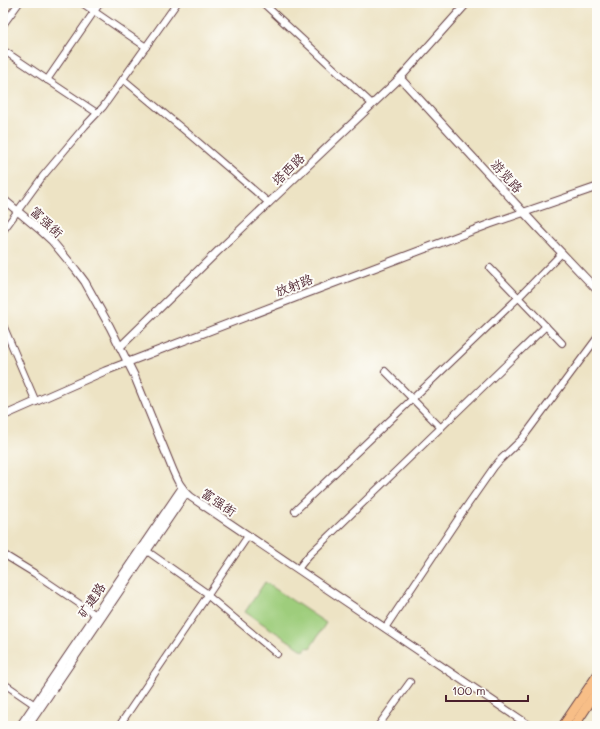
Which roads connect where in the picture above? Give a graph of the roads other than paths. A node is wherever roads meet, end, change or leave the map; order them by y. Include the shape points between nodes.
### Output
1 (19, 3) edge
2 (82, 3) edge
3 (100, 3) edge
4 (177, 3) edge
5 (263, 3) edge
6 (467, 3) edge
7 (94, 12) junction
8 (4, 21) edge
9 (146, 47) junction
10 (3, 50) edge
11 (400, 78) junction
12 (47, 80) junction
13 (123, 80) junction
14 (372, 104) junction
15 (97, 113) junction
16 (597, 187) edge
17 (3, 199) edge
18 (269, 203) junction
19 (17, 210) junction
20 (524, 212) junction
21 (3, 231) edge
22 (562, 254) junction
23 (490, 268) dead end
24 (597, 290) edge
25 (518, 298) junction
26 (3, 326) edge
27 (546, 326) junction
28 (597, 338) edge
29 (562, 342) dead end
30 (120, 347) junction
31 (127, 363) junction
32 (385, 371) dead end
33 (412, 399) junction
34 (36, 402) junction
35 (3, 416) edge
36 (441, 428) junction
37 (184, 491) junction
38 (295, 511) dead end
39 (248, 536) junction
40 (147, 551) junction
41 (3, 554) edge
42 (298, 569) junction
43 (208, 594) junction
44 (96, 615) junction
45 (385, 628) junction
46 (277, 654) dead end
47 (597, 676) edge
48 (410, 682) dead end
49 (3, 683) edge
50 (597, 692) edge
51 (35, 705) junction
52 (20, 726) edge
53 (28, 726) edge
54 (119, 726) edge
55 (378, 726) edge
56 (530, 726) edge
57 (563, 726) edge
58 (574, 726) edge

1 - 8 street
2 - 7 street
3 - 7 street
4 - 9 street
5 - 14 street
6 - 11 street, 塔西路
7 - 9 street
7 - 12 street
9 - 13 street
10 - 12 street
11 - 14 street, 塔西路
11 - 20 street, 游览路
12 - 15 street
13 - 15 street
13 - 18 street
14 - 18 street, 塔西路
15 - 19 street
16 - 20 street, 放射路
17 - 19 street, 富强街
18 - 30 street, 塔西路
19 - 21 street
19 - 30 street, 富强街 via 52,241 76,270
20 - 22 street, 游览路
20 - 31 street, 放射路
22 - 24 street, 游览路
22 - 25 street
23 - 25 street
25 - 27 street
25 - 33 street
26 - 34 street
27 - 29 street
27 - 36 street
28 - 45 street via 522,439 494,467
30 - 31 street, 富强街
31 - 34 street, 放射路
31 - 37 street, 富强街
32 - 33 street
33 - 36 street
33 - 38 street
34 - 35 street, 放射路
36 - 42 street via 309,555
37 - 39 street, 富强街
37 - 40 street, 矿建路
37 - 44 street, 矿建路
39 - 42 street, 富强街
39 - 43 street
40 - 43 street
40 - 53 street, 矿建路
41 - 44 street
42 - 45 street, 富强街
43 - 46 street
43 - 54 street
44 - 51 street, 矿建路
45 - 56 street, 富强街
47 - 57 main road
48 - 55 street
49 - 51 street
50 - 58 main road
51 - 52 street, 矿建路

